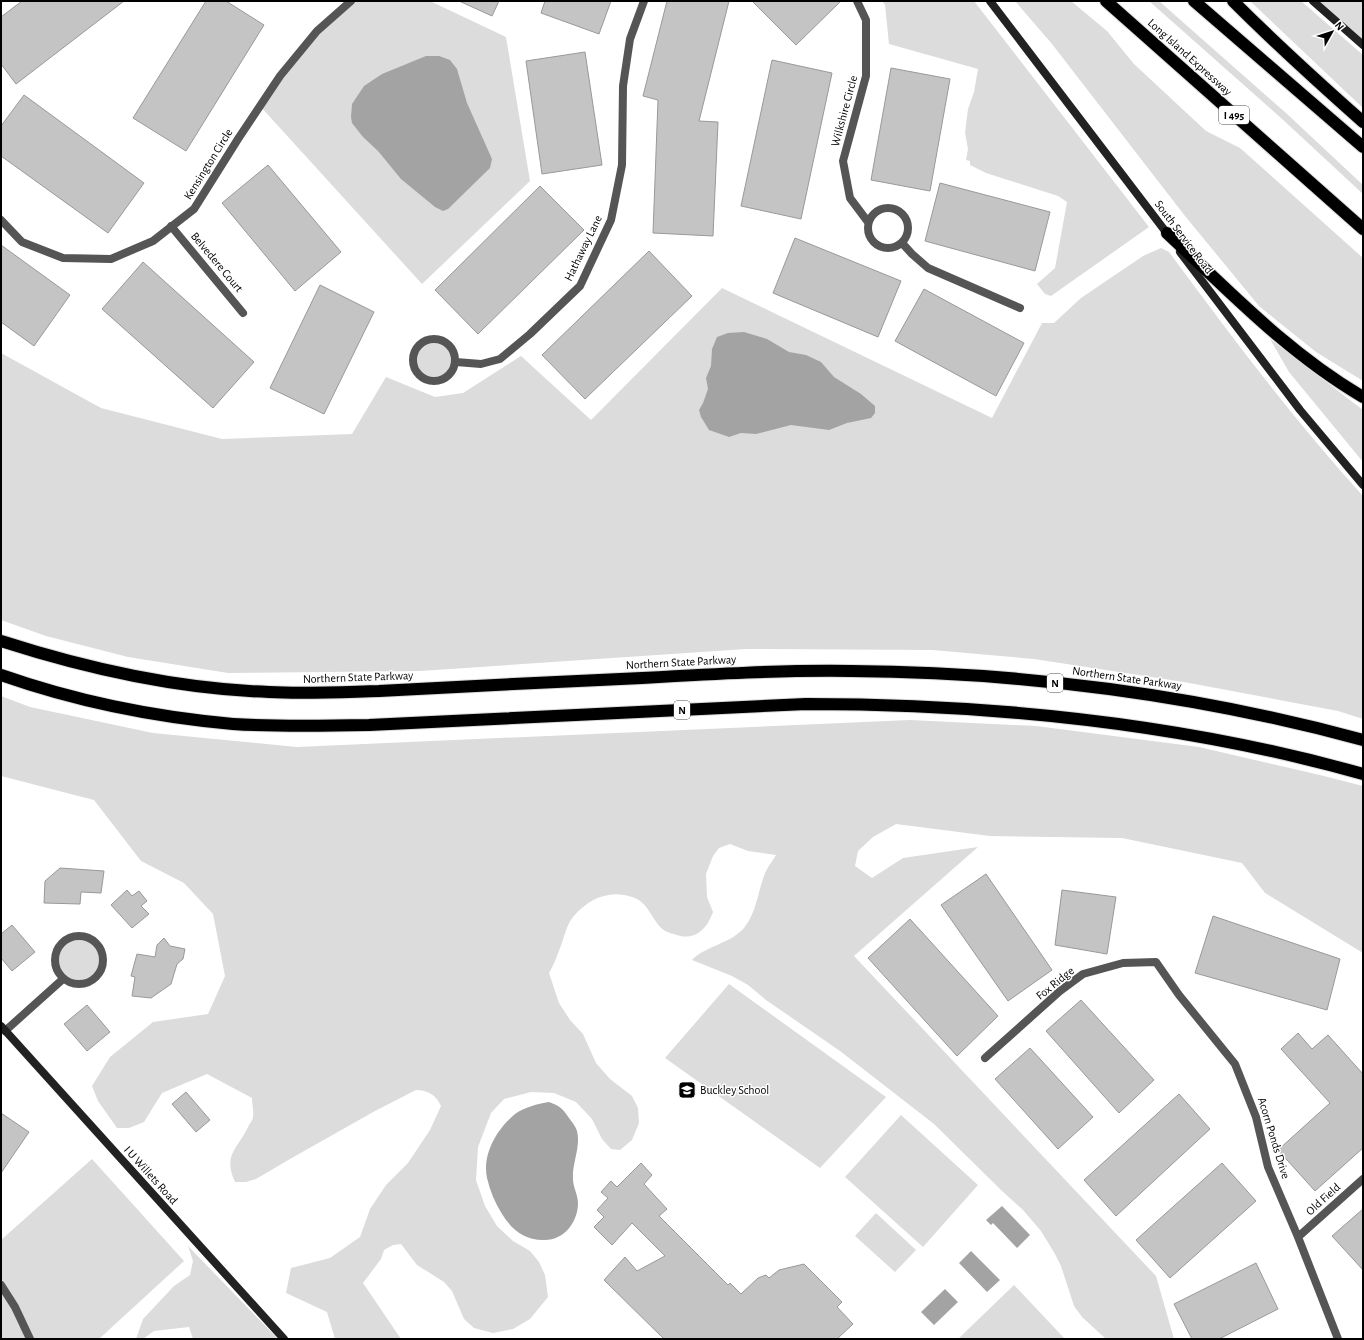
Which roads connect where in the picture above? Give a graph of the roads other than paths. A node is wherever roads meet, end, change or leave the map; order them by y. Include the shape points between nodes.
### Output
1 (351, 1) edge
2 (644, 1) edge
3 (857, 1) edge
4 (990, 1) edge
5 (1106, 1) edge
6 (1194, 1) edge
7 (1234, 1) edge
8 (1313, 1) edge
9 (1363, 45) edge
10 (1363, 122) edge
11 (1363, 147) edge
12 (1, 220) edge
13 (868, 222) junction
14 (172, 226) junction
15 (1363, 229) edge
16 (1167, 234) junction
17 (902, 242) junction
18 (1020, 308) dead end
19 (243, 313) dead end
20 (456, 362) junction
21 (1363, 397) edge
22 (1363, 486) edge
23 (1, 641) edge
24 (1, 675) edge
25 (1363, 740) edge
26 (1363, 774) edge
27 (1156, 962) joint
28 (63, 979) junction
29 (3, 1029) edge
30 (985, 1058) dead end
31 (1363, 1179) edge
32 (1298, 1237) junction
33 (1, 1285) edge
34 (30, 1339) edge
35 (284, 1339) edge
36 (1338, 1339) edge

1 - 14 street, Kensington Circle via 317,30 280,76 194,209
2 - 20 street, Hathaway Lane via 630,39 623,86 622,165 611,220 580,286 530,334 500,358 481,364
3 - 13 street, Wilkshire Circle via 866,20 866,76 843,161 850,198
4 - 16 main road, South Service Road
5 - 15 highway, Long Island Expressway / I 495
6 - 11 highway
7 - 10 highway via 1295,62
8 - 9 main road
12 - 14 street, Kensington Circle via 22,242 63,258 111,259 153,241
13 - 17 street, Wilkshire Circle via 868,235 876,245 889,248
13 - 17 street via 881,208 894,208 905,216 908,223 906,237
14 - 19 street, Belvedere Court
16 - 21 highway via 1291,347
16 - 22 main road, South Service Road via 1300,410
17 - 18 street via 928,268
20 - 20 street via 452,348 441,339 427,339 420,343 413,355 415,369 419,375 431,381 445,379
23 - 25 highway, Northern State Parkway / N via 74,663 129,675 211,688 268,692 324,693 794,671 962,675 1073,685 1184,700 1293,722
24 - 26 highway, N via 68,696 116,706 206,721 258,725 369,725 806,704 974,709 1085,720 1196,736
27 - 30 street, Fox Ridge via 1123,963 1083,974 1060,991
27 - 32 street, Acorn Ponds Drive via 1179,995 1235,1064 1256,1117 1268,1167
28 - 28 street via 78,985 86,984 99,974 103,958 97,944 91,939 76,936 69,938 57,948 54,960
28 - 29 street
29 - 35 main road, I U Willets Road
31 - 32 street, Old Field
32 - 36 street, Acorn Ponds Drive
33 - 34 street

